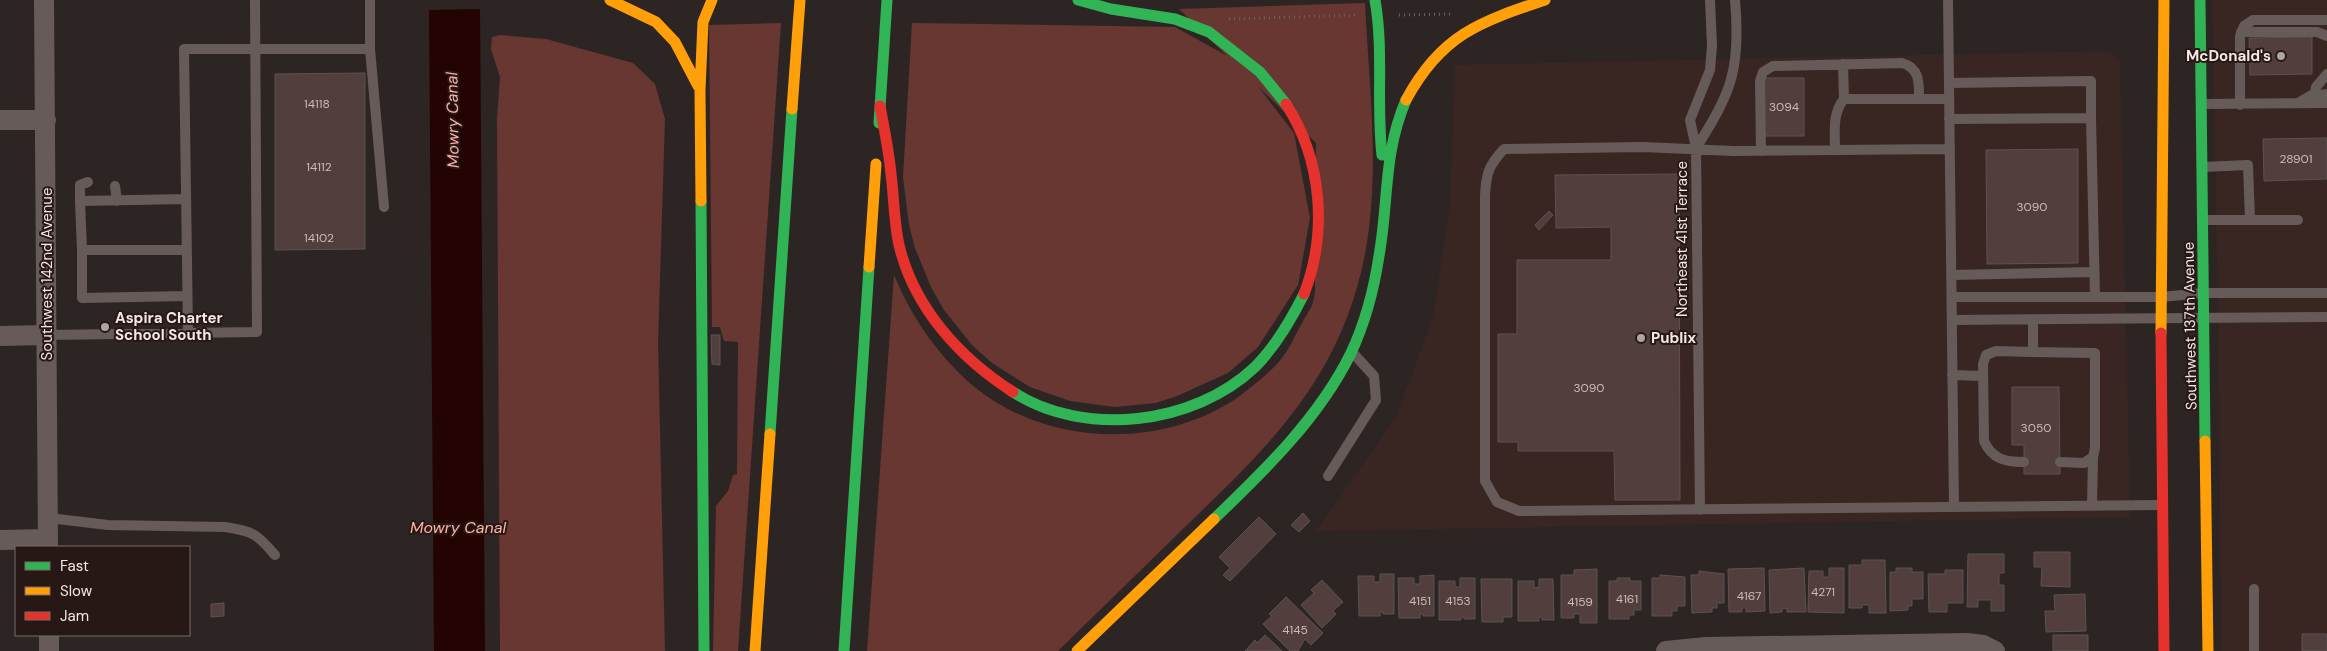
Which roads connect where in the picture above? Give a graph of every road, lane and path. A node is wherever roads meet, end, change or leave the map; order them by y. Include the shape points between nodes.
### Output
1 (44, 0) edge
2 (255, 0) edge
3 (370, 0) edge
4 (610, 0) edge
5 (712, 0) edge
6 (800, 0) edge
7 (887, 0) edge
8 (1078, 0) edge
9 (1375, 0) edge
10 (1545, 0) edge
11 (1710, 0) edge
12 (1735, 0) edge
13 (1948, 0) edge
14 (2164, 0) edge
15 (2200, 0) edge
16 (1458, 14) dead end
17 (1362, 15) dead end
18 (1393, 15) dead end
19 (1228, 19) dead end
20 (2327, 20) edge
21 (2241, 32) junction
22 (2327, 36) edge
23 (255, 49) junction
24 (370, 49) junction
25 (1843, 64) junction
26 (2327, 74) edge
27 (1949, 83) junction
28 (700, 90) junction
29 (2315, 93) junction
30 (2327, 94) edge
31 (1844, 99) junction
32 (1919, 99) junction
33 (1949, 99) junction
34 (2327, 103) edge
35 (2202, 104) junction
36 (2295, 104) junction
37 (2240, 105) junction
38 (880, 106) junction
39 (2091, 118) junction
40 (1949, 119) junction
41 (0, 120) edge
42 (46, 120) junction
43 (1696, 148) junction
44 (1950, 149) junction
45 (1835, 150) junction
46 (1761, 151) junction
47 (2202, 167) junction
48 (1386, 179) junction
49 (88, 182) dead end
50 (115, 186) dead end
51 (186, 199) junction
52 (117, 200) junction
53 (80, 201) junction
54 (384, 208) dead end
55 (2204, 220) junction
56 (2250, 220) junction
57 (2298, 220) dead end
58 (82, 250) junction
59 (186, 250) junction
60 (2094, 272) junction
61 (1951, 275) junction
62 (2204, 293) junction
63 (2327, 293) edge
64 (187, 296) junction
65 (2094, 297) junction
66 (2161, 297) junction
67 (1952, 298) junction
68 (2205, 317) junction
69 (2327, 317) edge
70 (2161, 319) junction
71 (1952, 320) junction
72 (2033, 320) junction
73 (188, 333) junction
74 (47, 335) junction
75 (0, 336) edge
76 (1351, 352) junction
77 (2033, 352) junction
78 (1952, 375) junction
79 (1983, 376) junction
80 (2093, 456) junction
81 (2024, 462) dead end
82 (2060, 462) dead end
83 (1328, 476) dead end
84 (2092, 505) junction
85 (2163, 505) junction
86 (1954, 507) junction
87 (1700, 510) junction
88 (48, 518) junction
89 (0, 540) edge
90 (48, 543) edge
91 (275, 555) dead end
92 (2254, 589) dead end
93 (49, 636) edge
94 (1814, 648) edge
95 (1989, 648) edge
96 (49, 651) edge
97 (704, 651) edge
98 (755, 651) edge
99 (844, 651) edge
100 (1076, 651) edge
101 (1666, 651) edge
102 (2164, 651) edge
103 (2208, 651) edge
104 (2254, 651) edge

1 - 42 street, Southwest 142nd Avenue
2 - 23 lane
3 - 24 lane
4 - 28 main road via 656,22 675,42
5 - 28 main road via 703,22
6 - 98 main road
7 - 38 main road
8 - 38 main road via 1115,10 1168,17 1209,32 1258,68 1293,113 1307,145 1317,179 1320,209 1319,240 1305,293 1292,318 1262,360 1241,378 1208,398 1144,419 1108,421 1076,417 1037,406 980,372 952,345 934,321 905,266 894,220 891,172
9 - 48 main road via 1380,24 1378,131
10 - 48 main road via 1500,16 1456,37 1431,61 1406,97 1395,131
11 - 43 lane, Northeast 41st Terrace via 1711,64 1690,120
12 - 43 lane, Northeast 41st Terrace via 1736,60 1733,79 1721,108
13 - 27 lane
14 - 66 main road, Southwest 137th Avenue
15 - 35 main road, Southwest 137th Avenue
16 - 18 path
17 - 19 path
20 - 21 lane via 2253,20
21 - 22 lane via 2317,32
21 - 37 lane
23 - 24 lane
23 - 51 lane via 184,49
23 - 73 lane via 257,332
24 - 54 lane
25 - 31 lane
25 - 32 lane via 1895,62 1908,65 1917,76
25 - 46 lane via 1780,65 1763,72 1760,81
26 - 29 lane
27 - 33 lane
27 - 39 lane via 2091,81
28 - 97 main road
29 - 30 lane
29 - 36 lane
31 - 32 lane
31 - 45 lane via 1838,106 1835,120
32 - 33 lane
33 - 40 lane
34 - 36 lane
35 - 37 lane
35 - 47 main road, Southwest 137th Avenue
36 - 37 lane
38 - 99 main road
39 - 40 lane
39 - 60 lane
40 - 44 lane
41 - 42 street
42 - 74 street, Southwest 142nd Avenue
43 - 46 lane
43 - 87 lane, Northeast 41st Terrace
43 - 87 lane via 1504,149 1494,159 1486,174 1485,196 1485,481 1497,502 1519,511
44 - 45 lane
44 - 61 lane
45 - 46 lane
47 - 55 main road, Southwest 137th Avenue
47 - 56 lane via 2248,165
48 - 76 main road via 1385,216 1376,266 1366,312
49 - 53 lane via 80,185
50 - 52 lane
51 - 52 lane
51 - 59 lane
52 - 53 lane
53 - 58 lane
55 - 56 lane
55 - 62 main road, Southwest 137th Avenue
56 - 57 lane
58 - 59 lane
58 - 64 lane via 82,298
59 - 64 lane
60 - 61 lane
60 - 65 lane
61 - 67 lane
62 - 63 lane
62 - 66 lane
62 - 68 main road, Southwest 137th Avenue
64 - 73 lane
65 - 66 lane
65 - 67 lane
66 - 70 main road, Southwest 137th Avenue
67 - 71 lane
68 - 69 lane
68 - 70 lane
68 - 103 main road, Southwest 137th Avenue
70 - 72 lane
70 - 85 main road, Southwest 137th Avenue
71 - 72 lane
71 - 78 lane
72 - 77 lane
73 - 74 lane
74 - 75 street
74 - 88 street, Southwest 142nd Avenue
76 - 83 lane via 1374,376 1376,400
76 - 100 main road via 1302,428 1269,467
77 - 79 lane via 1986,355
77 - 80 lane via 2094,354
78 - 79 lane
78 - 86 lane
79 - 81 lane via 1984,441 1988,451 2007,462
80 - 82 lane via 2084,463
80 - 84 lane
84 - 85 lane
84 - 86 lane
85 - 102 main road, Southwest 137th Avenue
86 - 87 lane
88 - 90 street, Southwest 142nd Avenue
88 - 91 lane via 108,525 243,530 259,536
89 - 90 street
92 - 104 lane
93 - 96 street
94 - 95 street via 1967,643
94 - 101 street via 1706,647

